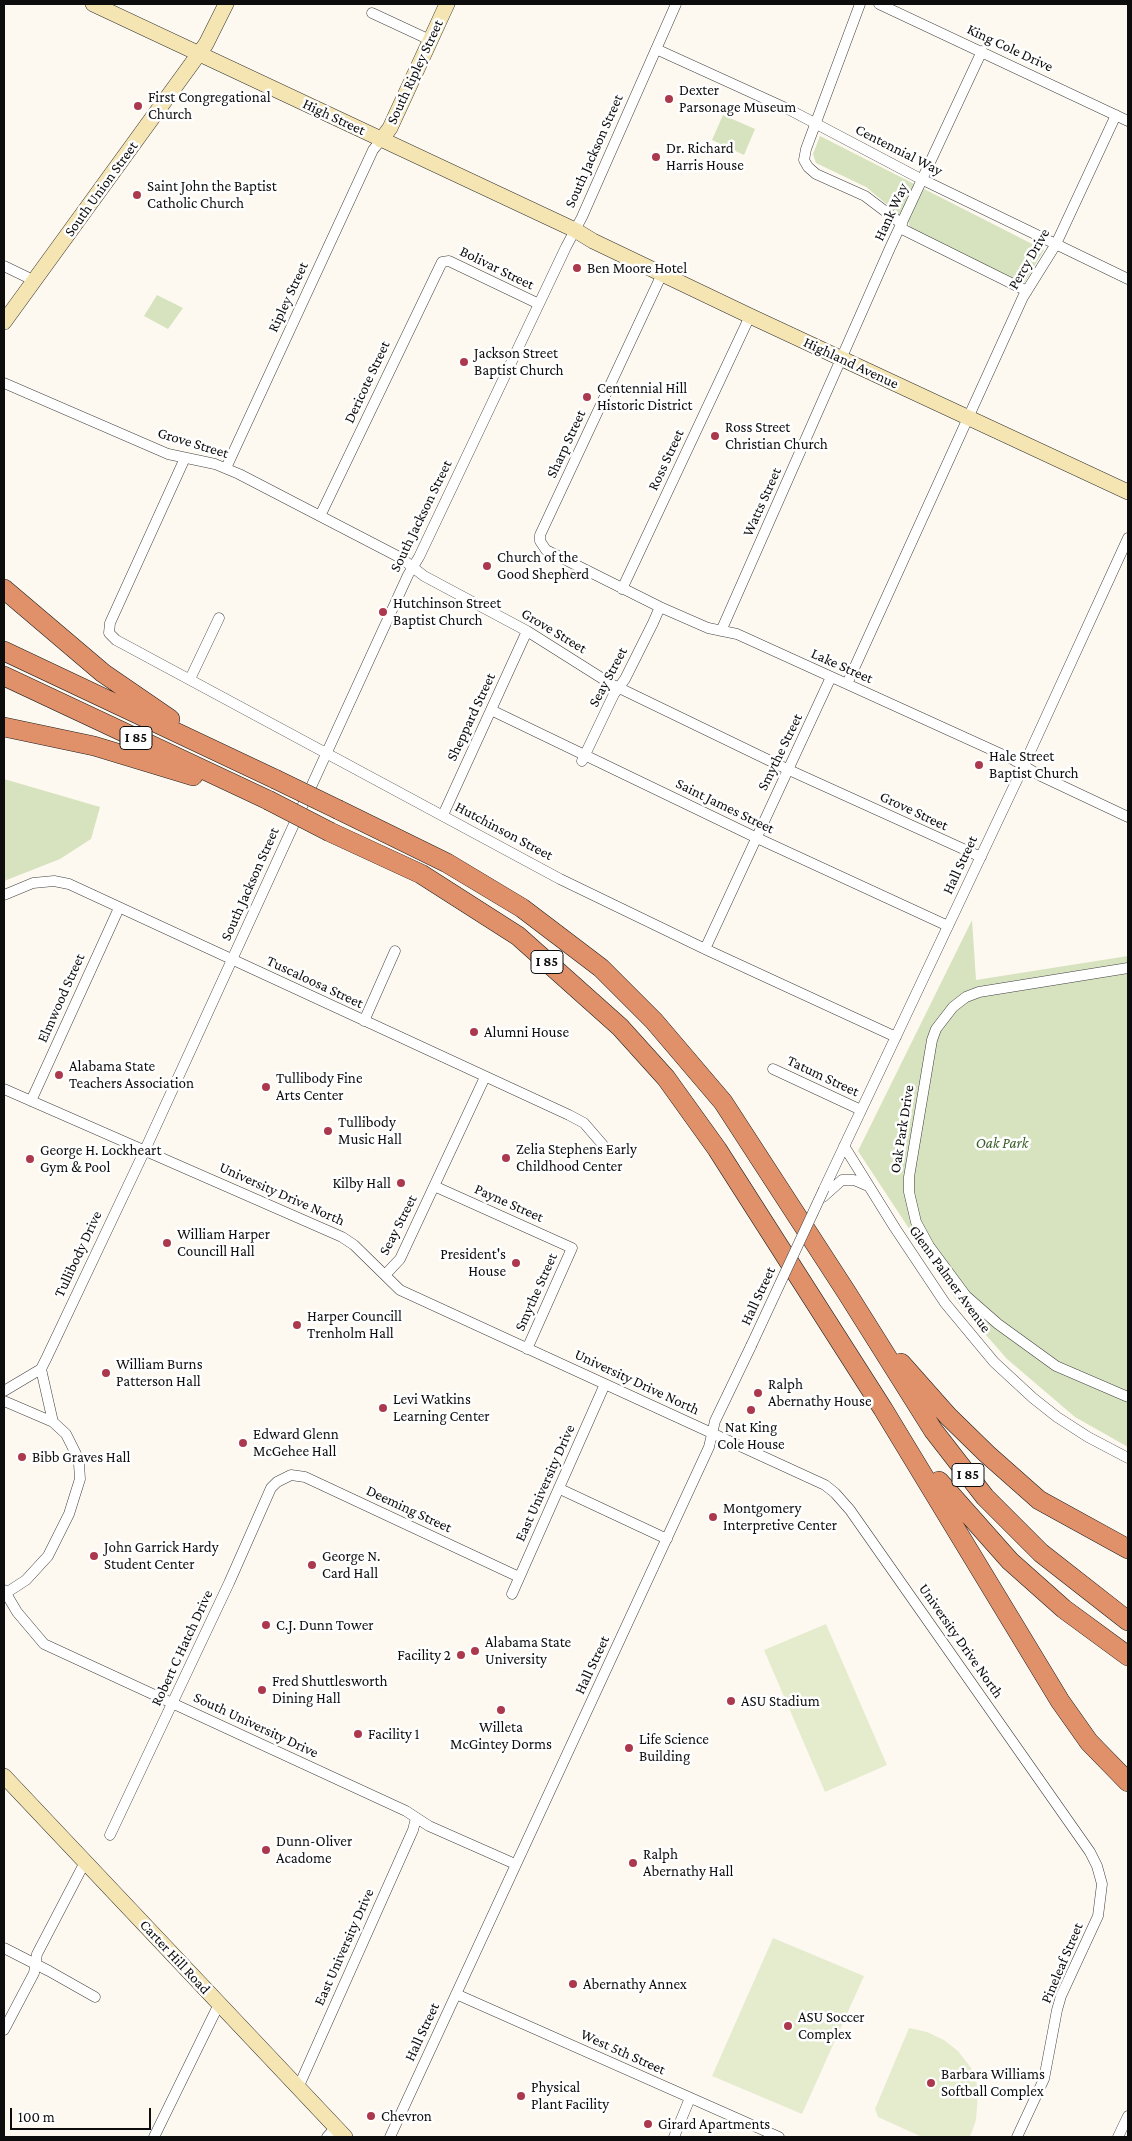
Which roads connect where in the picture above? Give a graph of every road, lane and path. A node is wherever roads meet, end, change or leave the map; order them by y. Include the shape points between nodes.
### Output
1 (93, 4) edge
2 (226, 4) edge
3 (447, 4) edge
4 (676, 4) edge
5 (860, 4) edge
6 (879, 4) edge
7 (372, 13) dead end
8 (430, 40) junction
9 (656, 49) junction
10 (982, 51) junction
11 (199, 53) junction
12 (1116, 115) junction
13 (1128, 121) edge
14 (815, 123) junction
15 (381, 140) junction
16 (923, 180) junction
17 (901, 226) junction
18 (575, 230) junction
19 (1056, 244) junction
20 (442, 262) joint
21 (4, 266) edge
22 (662, 274) junction
23 (1128, 279) edge
24 (35, 281) junction
25 (1027, 290) junction
26 (539, 304) junction
27 (750, 316) junction
28 (4, 322) edge
29 (843, 359) junction
30 (4, 383) edge
31 (969, 417) junction
32 (185, 458) junction
33 (226, 468) junction
34 (1128, 492) edge
35 (320, 516) junction
36 (1128, 538) edge
37 (542, 546) joint
38 (413, 567) junction
39 (4, 589) edge
40 (622, 589) junction
41 (660, 607) junction
42 (219, 618) dead end
43 (527, 631) junction
44 (721, 631) junction
45 (4, 651) edge
46 (4, 676) edge
47 (831, 677) junction
48 (190, 679) junction
49 (847, 684) junction
50 (619, 688) junction
51 (491, 710) junction
52 (4, 727) edge
53 (326, 753) junction
54 (228, 757) junction
55 (584, 758) junction
56 (1024, 766) junction
57 (789, 770) junction
58 (268, 800) junction
59 (443, 815) junction
60 (1128, 817) edge
61 (757, 838) junction
62 (980, 857) junction
63 (4, 896) edge
64 (119, 908) junction
65 (948, 926) junction
66 (705, 949) junction
67 (395, 951) dead end
68 (232, 960) junction
69 (1128, 968) edge
70 (364, 1020) junction
71 (896, 1037) junction
72 (773, 1069) dead end
73 (485, 1077) junction
74 (4, 1089) edge
75 (30, 1101) junction
76 (861, 1110) junction
77 (604, 1145) dead end
78 (844, 1146) junction
79 (144, 1152) junction
80 (434, 1186) junction
81 (869, 1186) junction
82 (817, 1203) junction
83 (572, 1248) joint
84 (385, 1275) junction
85 (847, 1293) junction
86 (527, 1349) junction
87 (41, 1369) junction
88 (605, 1384) junction
89 (4, 1391) edge
90 (1128, 1397) edge
91 (4, 1401) edge
92 (884, 1409) junction
93 (53, 1422) junction
94 (712, 1434) junction
95 (1128, 1458) edge
96 (284, 1477) joint
97 (560, 1489) junction
98 (667, 1539) junction
99 (1128, 1549) edge
100 (519, 1577) junction
101 (5, 1591) edge
102 (512, 1594) dead end
103 (1128, 1621) edge
104 (1128, 1656) edge
105 (174, 1703) junction
106 (4, 1776) edge
107 (1128, 1782) edge
108 (416, 1818) junction
109 (110, 1835) dead end
110 (85, 1862) junction
111 (515, 1864) junction
112 (1102, 1884) joint
113 (4, 1948) edge
114 (35, 1964) junction
115 (456, 1994) junction
116 (95, 1997) dead end
117 (219, 2004) junction
118 (4, 2030) edge
119 (298, 2088) junction
120 (690, 2098) junction
121 (1128, 2116) edge
122 (336, 2134) edge
123 (154, 2137) edge
124 (390, 2137) edge
125 (674, 2137) edge
126 (778, 2137) edge
127 (1017, 2137) edge
128 (1118, 2137) edge

1 - 11 main road, High Street
2 - 11 main road, South Union Street
3 - 8 main road, South Ripley Street
4 - 9 street, South Jackson Street
5 - 14 street
6 - 10 street, King Cole Drive
7 - 8 street
8 - 15 main road, South Ripley Street via 390,128
9 - 14 street, Centennial Way
9 - 18 street, South Jackson Street
10 - 12 street, King Cole Drive
10 - 16 street, Hank Way
11 - 15 main road, High Street
11 - 24 main road, South Union Street
12 - 13 street, King Cole Drive
12 - 19 street, Percy Drive
14 - 16 street, Centennial Way
14 - 17 street via 804,160 808,167 816,174 865,196
15 - 18 main road, High Street
15 - 33 street, Ripley Street via 373,150
16 - 17 street, Hank Way
16 - 19 street, Centennial Way
17 - 25 street
17 - 29 street, Hank Way
18 - 22 main road, Highland Avenue
18 - 26 street, South Jackson Street
19 - 23 street, Centennial Way
19 - 25 street, Percy Drive
20 - 26 street, Bolivar Street via 449,261
20 - 35 street, Dericote Street
21 - 24 street
22 - 27 main road, Highland Avenue
22 - 37 street, Sharp Street via 540,535
24 - 28 main road, South Union Street
25 - 31 street, Percy Drive
26 - 38 street, South Jackson Street
27 - 29 main road, Highland Avenue
27 - 40 street, Ross Street
29 - 31 main road, Highland Avenue
29 - 44 street, Watts Street
30 - 32 street, Grove Street via 168,454
31 - 34 main road, Highland Avenue
31 - 49 street
32 - 33 street, Grove Street
32 - 48 street, Hutchinson Street via 110,623 109,633 116,640
33 - 35 street, Grove Street
35 - 38 street, Grove Street
36 - 56 street, Hall Street
37 - 40 street, Lake Street
38 - 43 street, Grove Street
38 - 53 street, South Jackson Street
39 - 54 highway via 103,673
40 - 41 street, Lake Street
41 - 44 street, Lake Street
41 - 50 street, Seay Street
42 - 48 street
43 - 50 street, Grove Street
43 - 51 street, Sheppard Street
44 - 47 street, Lake Street via 737,634
45 - 54 highway, I 85
46 - 58 highway, I 85
47 - 49 street, Lake Street
47 - 57 street, Smythe Street
48 - 53 street, Hutchinson Street
49 - 56 street, Lake Street
50 - 55 street, Seay Street
50 - 57 street, Grove Street
51 - 55 street, Saint James Street
51 - 59 street, Sheppard Street
52 - 58 highway via 128,755
53 - 59 street, Hutchinson Street
53 - 68 street, South Jackson Street
54 - 85 highway, I 85, bridge via 448,863 522,908 601,968 654,1021 722,1102
55 - 61 street, Saint James Street
56 - 60 street, Lake Street
56 - 62 street, Hall Street
57 - 61 street, Smythe Street
57 - 62 street, Grove Street
58 - 92 highway, I 85, bridge via 421,874 518,936 620,1027 666,1078 717,1149
59 - 66 street, Hutchinson Street via 560,879
61 - 65 street, Saint James Street
61 - 66 street, Smythe Street
62 - 65 street, Hall Street
63 - 64 street, Tuscaloosa Street via 33,883 54,882 69,884
64 - 68 street, Tuscaloosa Street
64 - 75 street, Elmwood Street
65 - 71 street, Hall Street
66 - 71 street, Hutchinson Street
67 - 70 street
68 - 70 street, Tuscaloosa Street
68 - 79 street, South Jackson Street
69 - 90 street, Oak Park Drive via 979,992 953,1007 936,1029 932,1040 909,1177 916,1222 966,1296 1056,1366
70 - 73 street, Tuscaloosa Street
71 - 76 street, Hall Street
72 - 76 street, Tatum Street
73 - 77 street, Tuscaloosa Street via 584,1123
73 - 80 street
74 - 75 street, University Drive North
75 - 79 street, University Drive North
76 - 78 street, Hall Street
78 - 81 street, Glenn Palmer Avenue
78 - 82 street, Hall Street, bridge
79 - 84 street, University Drive North via 342,1237
79 - 87 street, Tullibody Drive
80 - 83 street, Payne Street
80 - 84 street, Seay Street via 400,1259
81 - 82 street, Hall Street via 854,1180 842,1180
81 - 95 street, Glenn Palmer Avenue via 945,1303 994,1362 1057,1417
82 - 94 street, Hall Street, bridge via 715,1421
83 - 86 street, Smythe Street
84 - 86 street, University Drive North via 400,1290
85 - 99 highway via 899,1360 948,1416 987,1454 1038,1500
85 - 103 highway, I 85 via 933,1430 986,1497 1041,1553
86 - 88 street, University Drive North
87 - 89 street
87 - 93 street
88 - 94 street, University Drive North
88 - 97 street, East University Drive
91 - 93 street
92 - 104 highway, I 85 via 952,1497 1010,1561 1064,1609
92 - 107 highway via 1060,1700 1089,1742
93 - 101 street via 66,1434 76,1454 80,1473 78,1489 48,1556 26,1580
94 - 98 street, Hall Street
94 - 112 street, University Drive North via 825,1485 850,1510 1092,1854
96 - 100 street, Deeming Street via 305,1477
96 - 105 street, Robert C Hatch Drive via 271,1488
97 - 98 street
97 - 100 street, East University Drive
98 - 111 street, Hall Street
100 - 102 street, East University Drive
101 - 105 street, South University Drive via 17,1612 44,1644
105 - 108 street, South University Drive
105 - 109 street, Robert C Hatch Drive
106 - 110 main road, Carter Hill Road
108 - 111 street, South University Drive
108 - 119 street, East University Drive
110 - 114 street via 37,1954
110 - 117 main road, Carter Hill Road
111 - 115 street, Hall Street
112 - 127 street, Pineleaf Street via 1098,1916 1061,1996 1044,2079
113 - 114 street
114 - 116 street
114 - 118 street via 34,1973
115 - 120 street, West 5th Street
115 - 124 street, Hall Street
117 - 119 main road, Carter Hill Road
117 - 123 street
119 - 122 main road, Carter Hill Road
120 - 125 street
120 - 126 street, West 5th Street
121 - 128 street

